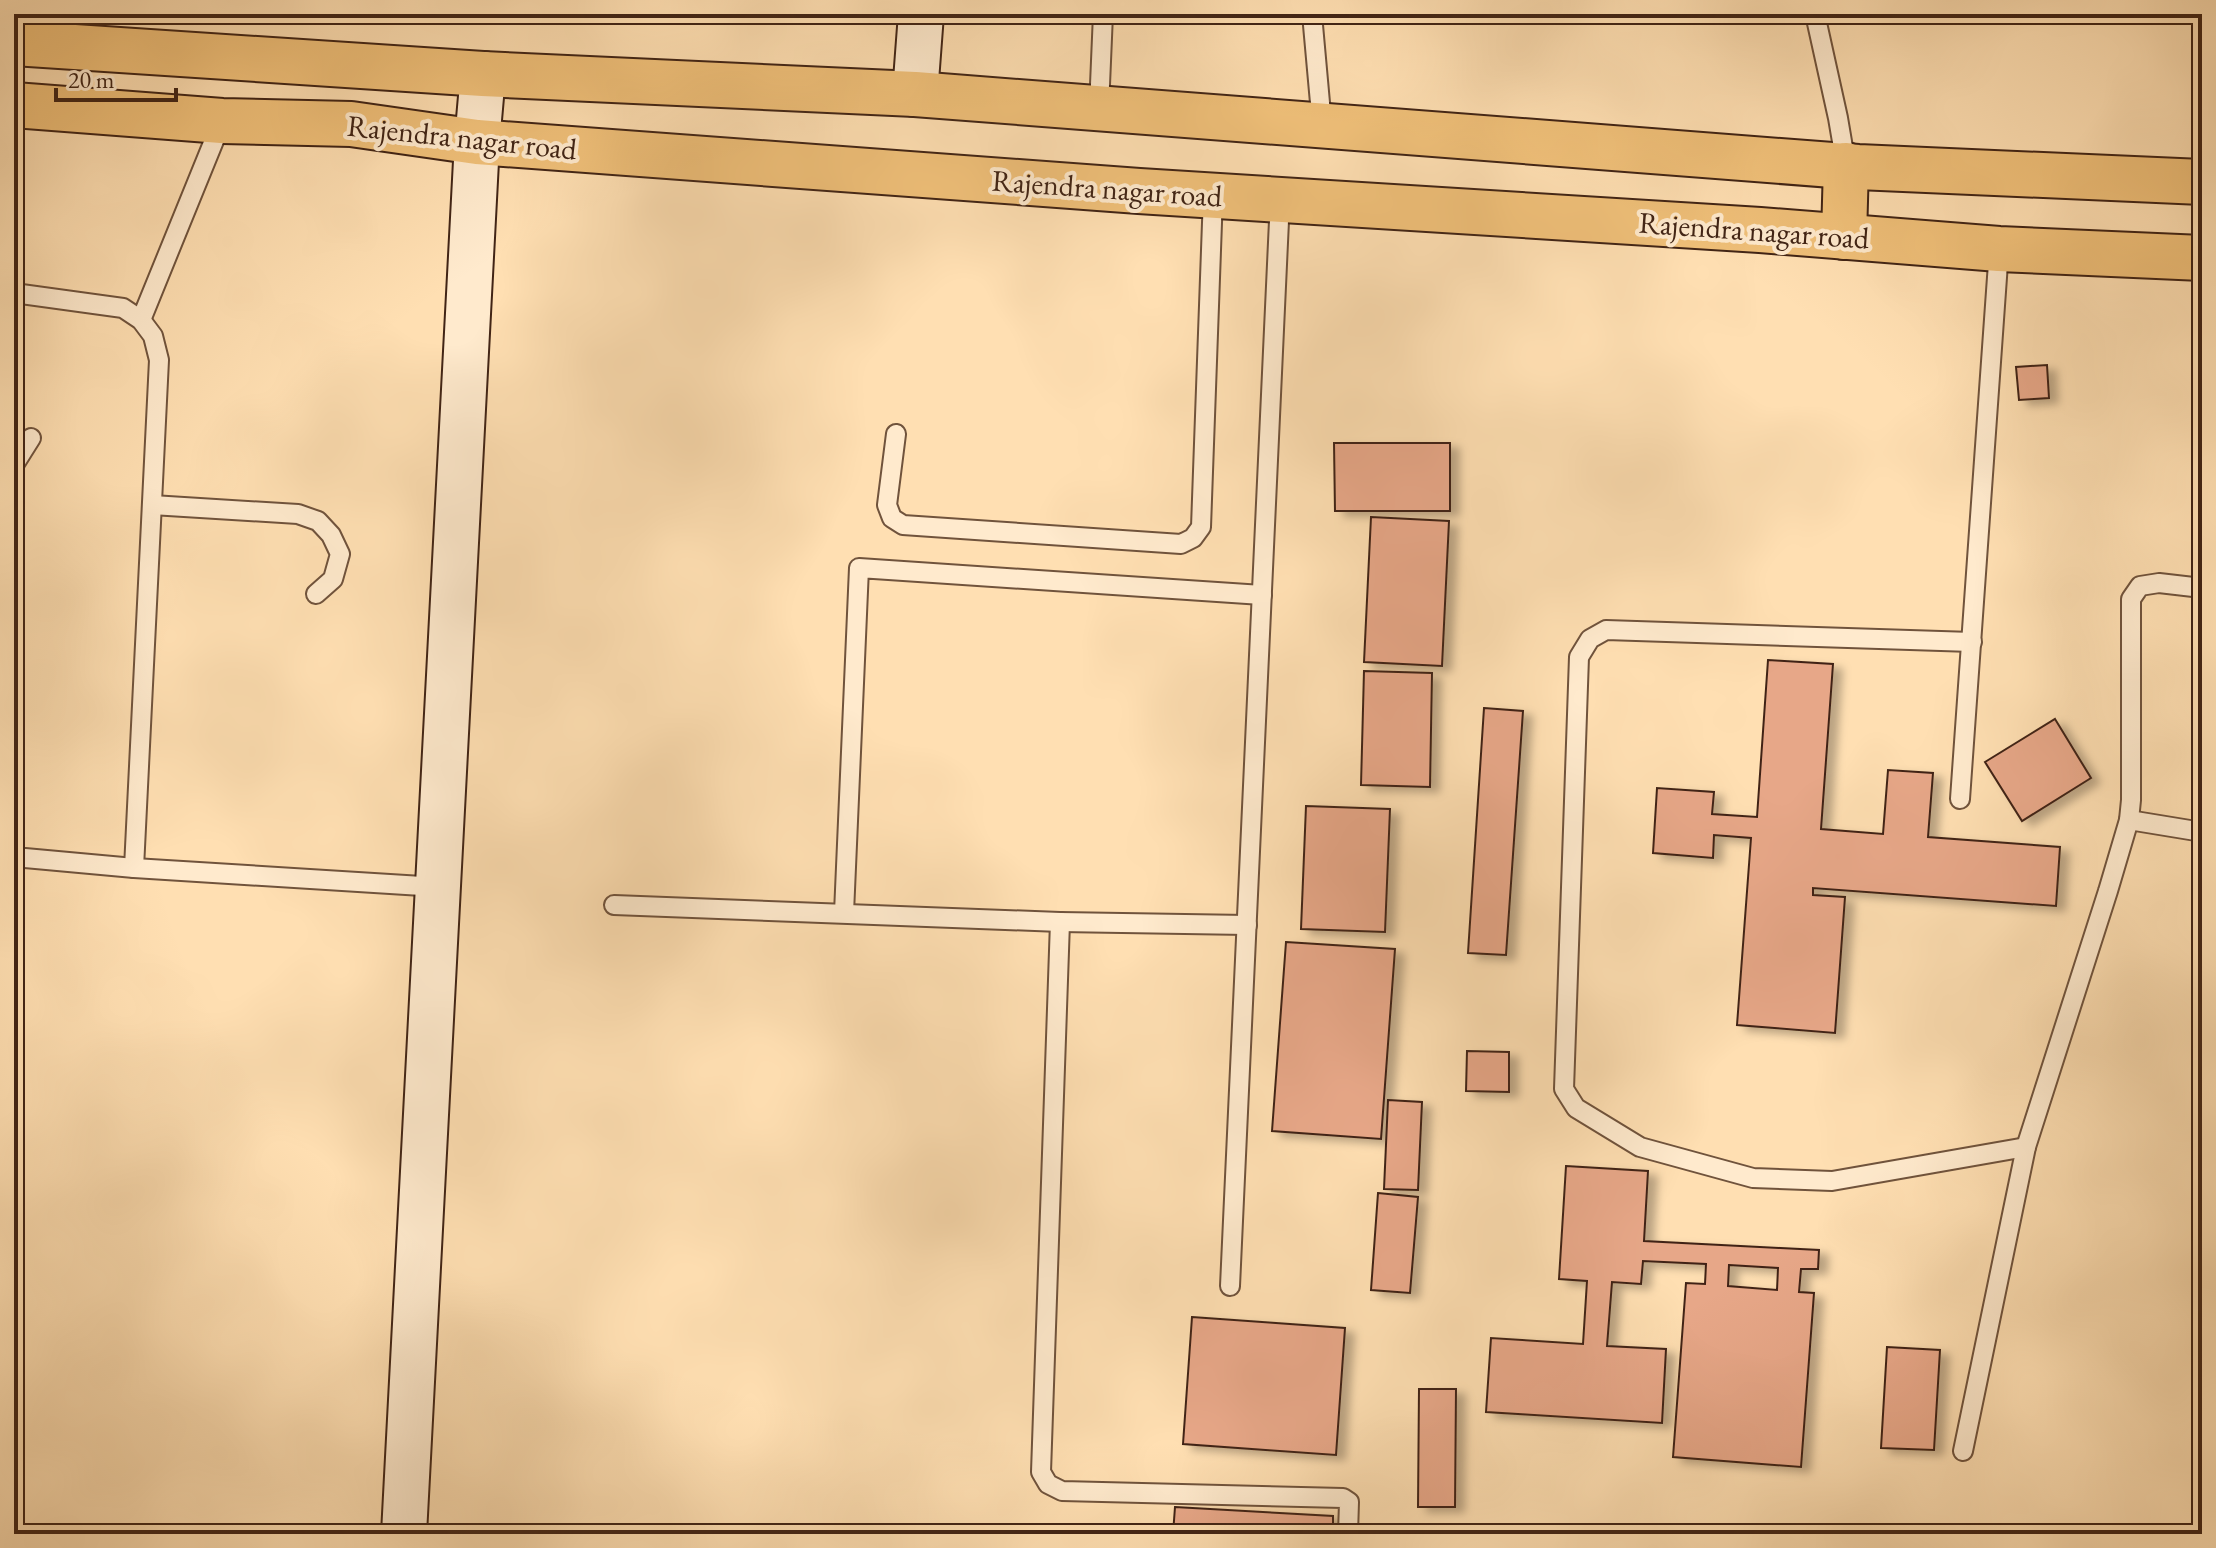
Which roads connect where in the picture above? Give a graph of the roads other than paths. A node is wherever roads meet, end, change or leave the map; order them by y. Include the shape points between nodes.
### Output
1 (921, 14) edge
2 (1103, 14) edge
3 (1312, 14) edge
4 (1815, 14) edge
5 (14, 43) edge
6 (483, 74) junction
7 (915, 94) junction
8 (14, 105) edge
9 (1099, 108) junction
10 (222, 121) junction
11 (1322, 125) junction
12 (477, 142) junction
13 (1846, 165) junction
14 (2202, 182) edge
15 (1213, 195) junction
16 (1280, 199) junction
17 (1844, 237) junction
18 (1999, 249) junction
19 (2202, 258) edge
20 (14, 293) edge
21 (141, 320) junction
22 (896, 434) dead end
23 (31, 438) dead end
24 (14, 465) edge
25 (152, 505) junction
26 (2202, 588) edge
27 (316, 594) dead end
28 (1262, 595) junction
29 (1972, 642) junction
30 (1960, 799) dead end
31 (2129, 820) junction
32 (2202, 832) edge
33 (14, 857) edge
34 (134, 868) junction
35 (438, 887) junction
36 (614, 905) dead end
37 (844, 913) junction
38 (1060, 922) junction
39 (1247, 925) junction
40 (2026, 1147) junction
41 (1230, 1286) dead end
42 (1963, 1451) dead end
43 (404, 1534) edge
44 (1348, 1534) edge

1 - 7 street
2 - 9 lane
3 - 11 lane
4 - 13 lane
5 - 6 main road, Rajendra nagar road
6 - 7 main road, Rajendra nagar road
6 - 12 street
7 - 9 main road, Rajendra nagar road
8 - 10 main road, Rajendra nagar road
9 - 11 main road, Rajendra nagar road
10 - 12 main road, Rajendra nagar road via 351,124
10 - 21 lane
11 - 13 main road, Rajendra nagar road
12 - 15 main road, Rajendra nagar road
12 - 35 street
13 - 14 main road, Rajendra nagar road
13 - 17 main road
15 - 16 main road, Rajendra nagar road
15 - 22 lane via 1201,527 1193,538 1181,544 903,525 892,518 887,505
16 - 17 main road, Rajendra nagar road
16 - 28 lane
17 - 18 main road, Rajendra nagar road
18 - 19 main road, Rajendra nagar road
18 - 29 lane
20 - 21 lane via 123,308
21 - 25 lane via 153,336 159,360
23 - 24 lane
25 - 27 lane via 298,514 318,521 340,554 333,579
25 - 34 lane
26 - 31 lane via 2159,583 2140,586 2131,599
28 - 37 lane via 859,568
28 - 39 lane
29 - 30 lane
29 - 40 lane via 1606,630 1590,639 1579,657 1564,1089 1576,1108 1640,1147 1753,1178 1832,1181
31 - 32 lane
31 - 40 lane
33 - 34 lane
34 - 35 lane
35 - 43 street
36 - 37 lane
37 - 38 lane
38 - 39 lane
38 - 44 lane via 1041,1472 1048,1484 1062,1491 1343,1498 1349,1502
39 - 41 lane
40 - 42 lane

